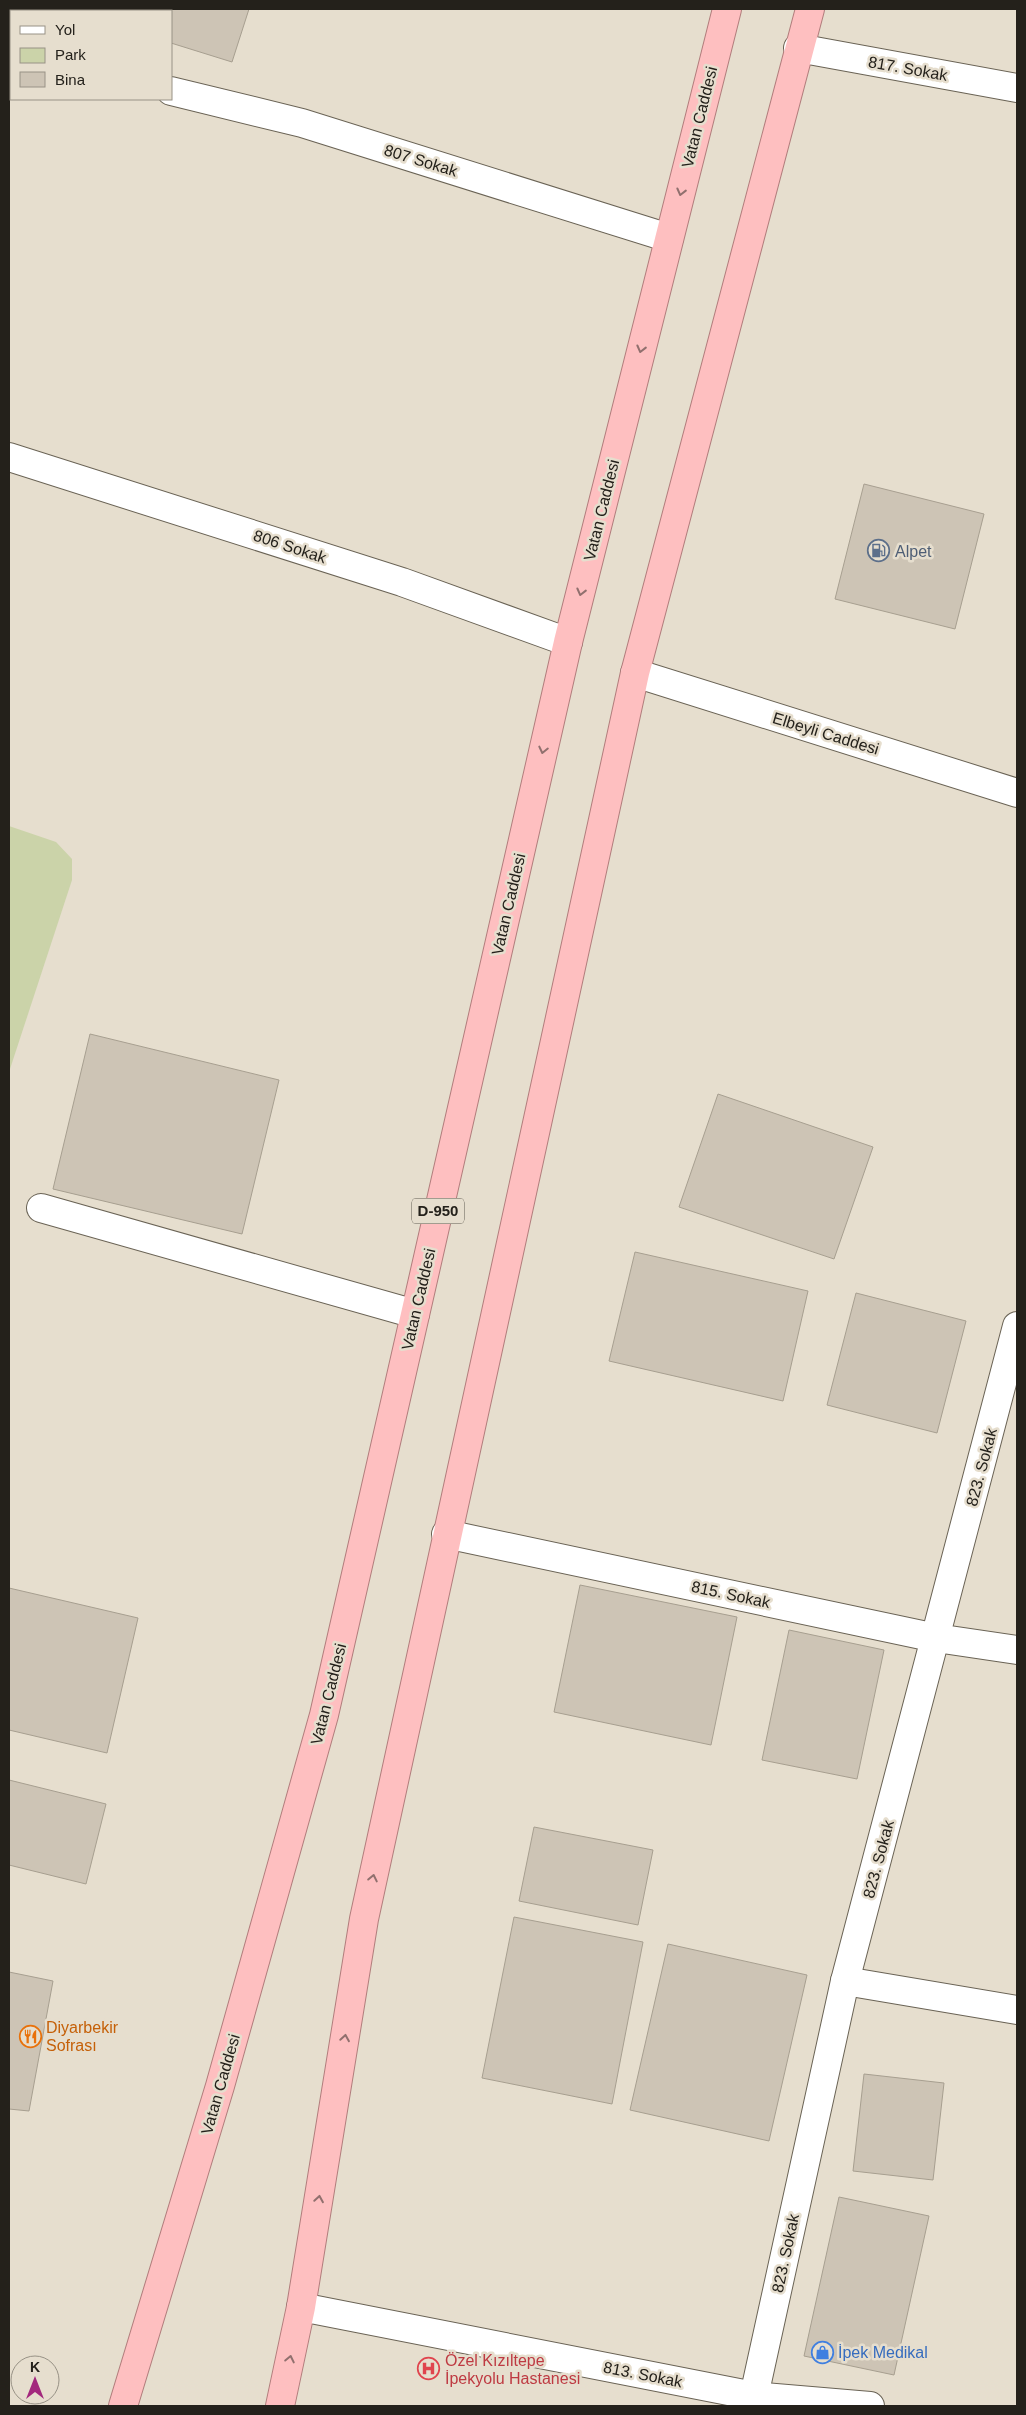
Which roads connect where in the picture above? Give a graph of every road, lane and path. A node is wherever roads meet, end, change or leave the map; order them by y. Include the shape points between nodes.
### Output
1 (727, 9) edge
2 (810, 9) edge
3 (798, 48) junction
4 (1017, 88) edge
5 (172, 90) edge
6 (669, 238) junction
7 (9, 457) edge
8 (568, 642) junction
9 (635, 673) junction
10 (1017, 793) edge
11 (41, 1208) dead end
12 (415, 1314) junction
13 (1017, 1326) edge
14 (446, 1534) junction
15 (936, 1638) junction
16 (1017, 1650) edge
17 (845, 1981) junction
18 (1017, 2010) edge
19 (301, 2307) junction
20 (754, 2396) junction
21 (123, 2406) edge
22 (280, 2406) edge
23 (870, 2406) edge

1 -> 6 highway, Vatan Caddesi / D-950
2 - 3 highway
3 - 4 street, 817. Sokak
3 - 9 highway
5 - 6 street, 807 Sokak via 302,123
6 -> 8 highway, Vatan Caddesi / D-950
7 - 8 street, 806 Sokak via 402,582
8 -> 12 highway, Vatan Caddesi / D-950
9 - 10 street, Elbeyli Caddesi
9 - 14 highway
11 - 12 street
12 - 21 highway, Vatan Caddesi / D-950 via 324,1715 220,2086
13 - 15 street, 823. Sokak
14 - 15 street, 815. Sokak
19 -> 14 highway via 364,1919
15 - 16 street, 815. Sokak
15 - 17 street, 823. Sokak
17 - 18 street
17 - 20 street, 823. Sokak
19 - 20 street, 813. Sokak
22 -> 19 highway
20 - 23 street, 813. Sokak

